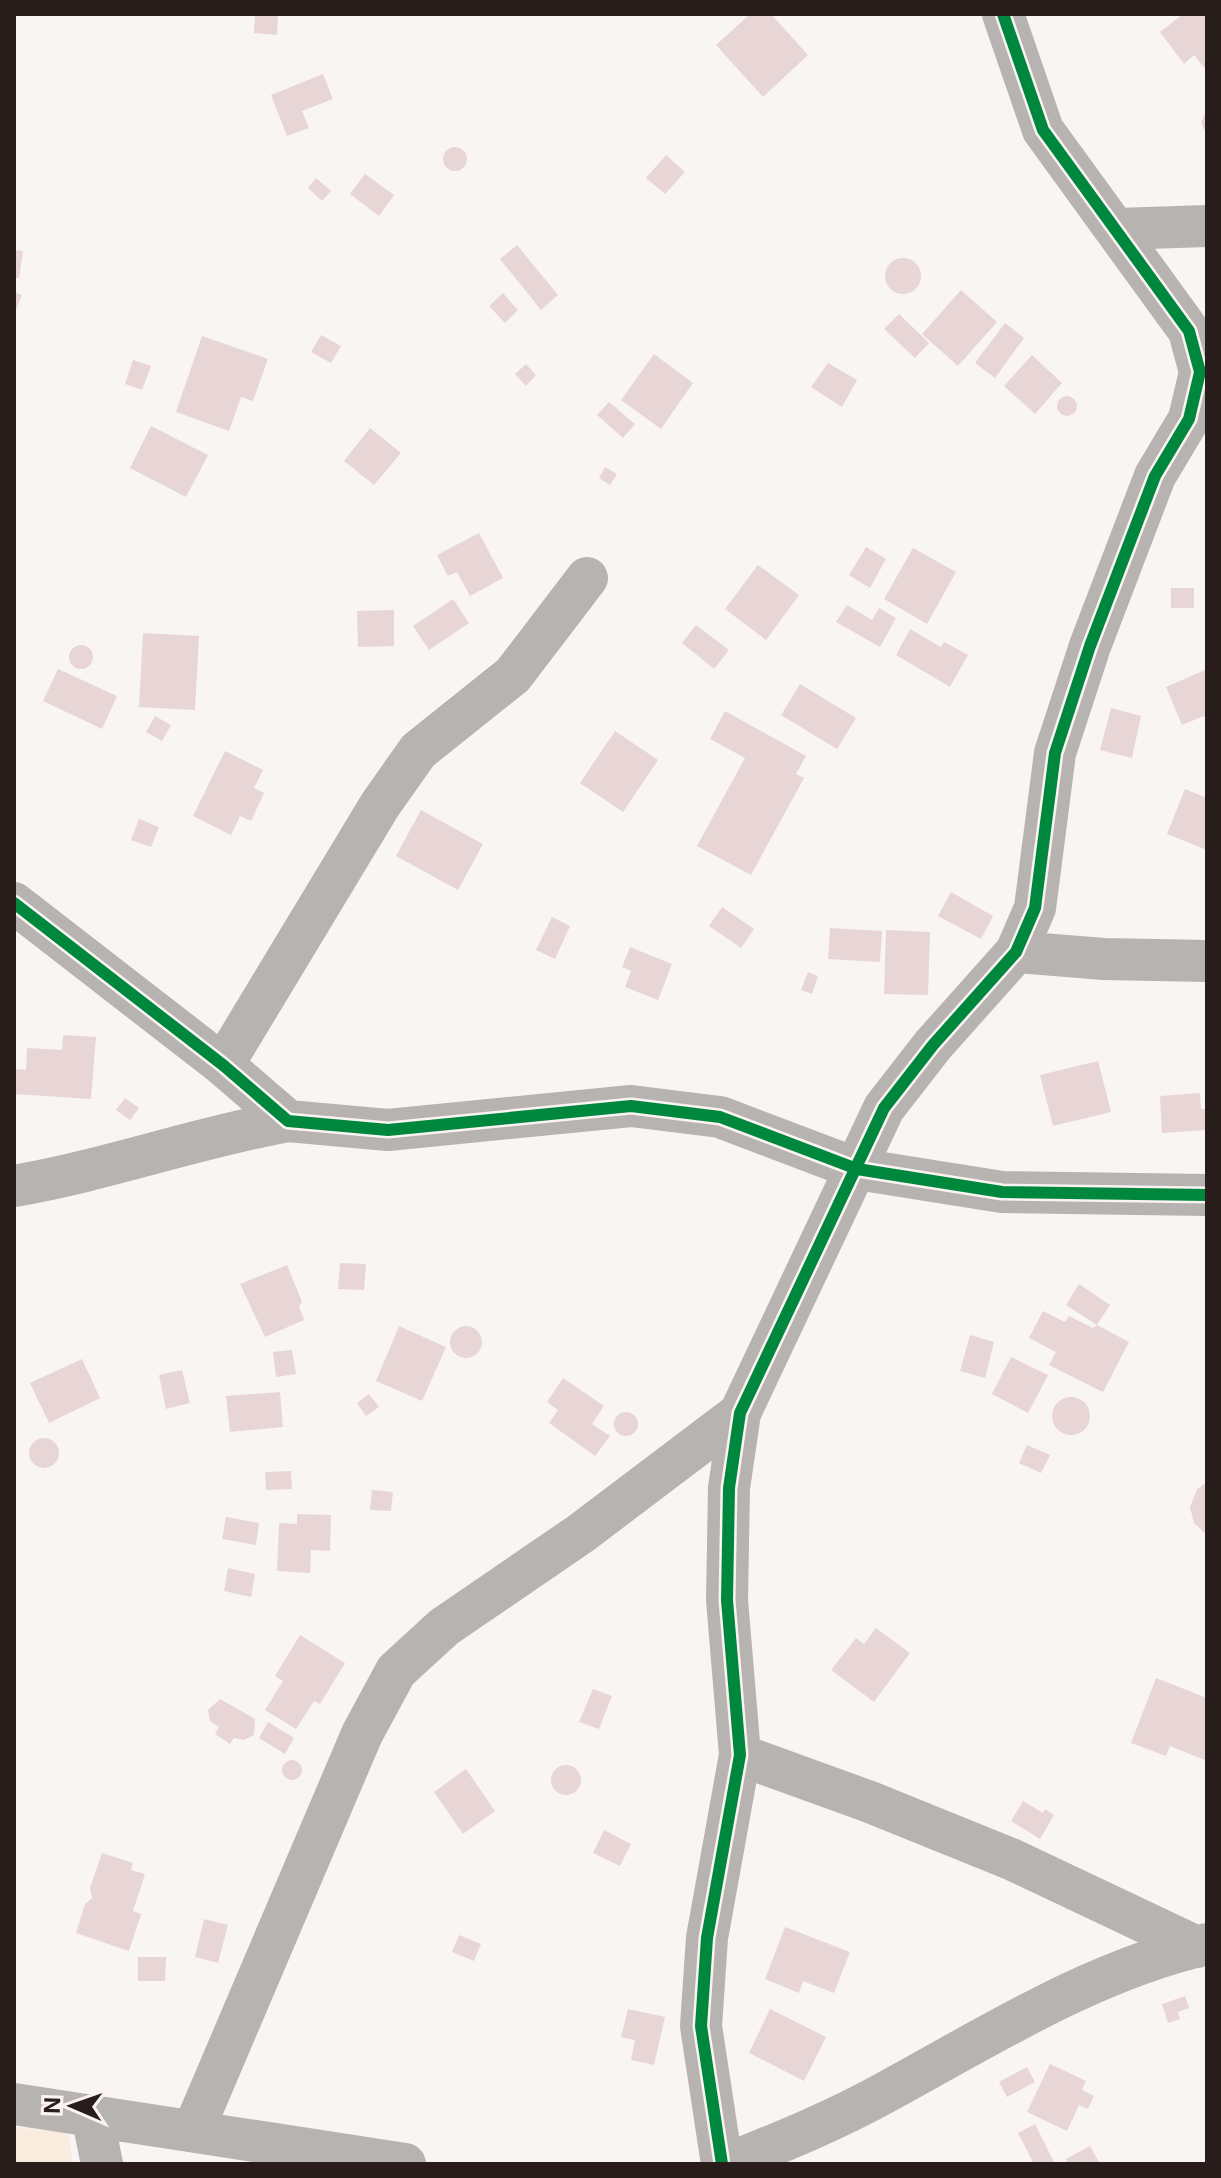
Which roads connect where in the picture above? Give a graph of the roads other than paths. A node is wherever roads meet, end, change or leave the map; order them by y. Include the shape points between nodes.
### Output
1 (1003, 14) edge
2 (1207, 226) edge
3 (1117, 229) junction
4 (587, 578) dead end
5 (14, 903) edge
6 (1016, 952) junction
7 (1207, 961) edge
8 (223, 1065) junction
9 (288, 1121) junction
10 (857, 1169) junction
11 (14, 1186) edge
12 (1207, 1195) edge
13 (740, 1413) junction
14 (740, 1755) junction
15 (1202, 1946) edge
16 (14, 2104) edge
17 (92, 2115) junction
18 (193, 2131) junction
19 (102, 2164) edge
20 (405, 2164) edge
21 (725, 2164) edge

1 - 3 street via 1043,130
2 - 3 street
3 - 6 street via 1189,331 1200,372 1189,419 1155,476 1055,753 1035,908
4 - 8 street via 513,675 418,751
5 - 8 street
6 - 7 street
6 - 10 street via 884,1108
8 - 9 street
9 - 10 street via 388,1130 631,1106 720,1117
9 - 11 street via 83,1174
10 - 12 street via 1002,1192
10 - 13 street
13 - 14 street via 729,1488 727,1600
13 - 18 street via 580,1534 444,1627 396,1671 362,1734
14 - 15 street via 1011,1859
14 - 21 street via 707,1938 701,2026
15 - 21 street via 1091,1983 810,2131
16 - 17 street
17 - 18 street
17 - 19 street
18 - 20 street

